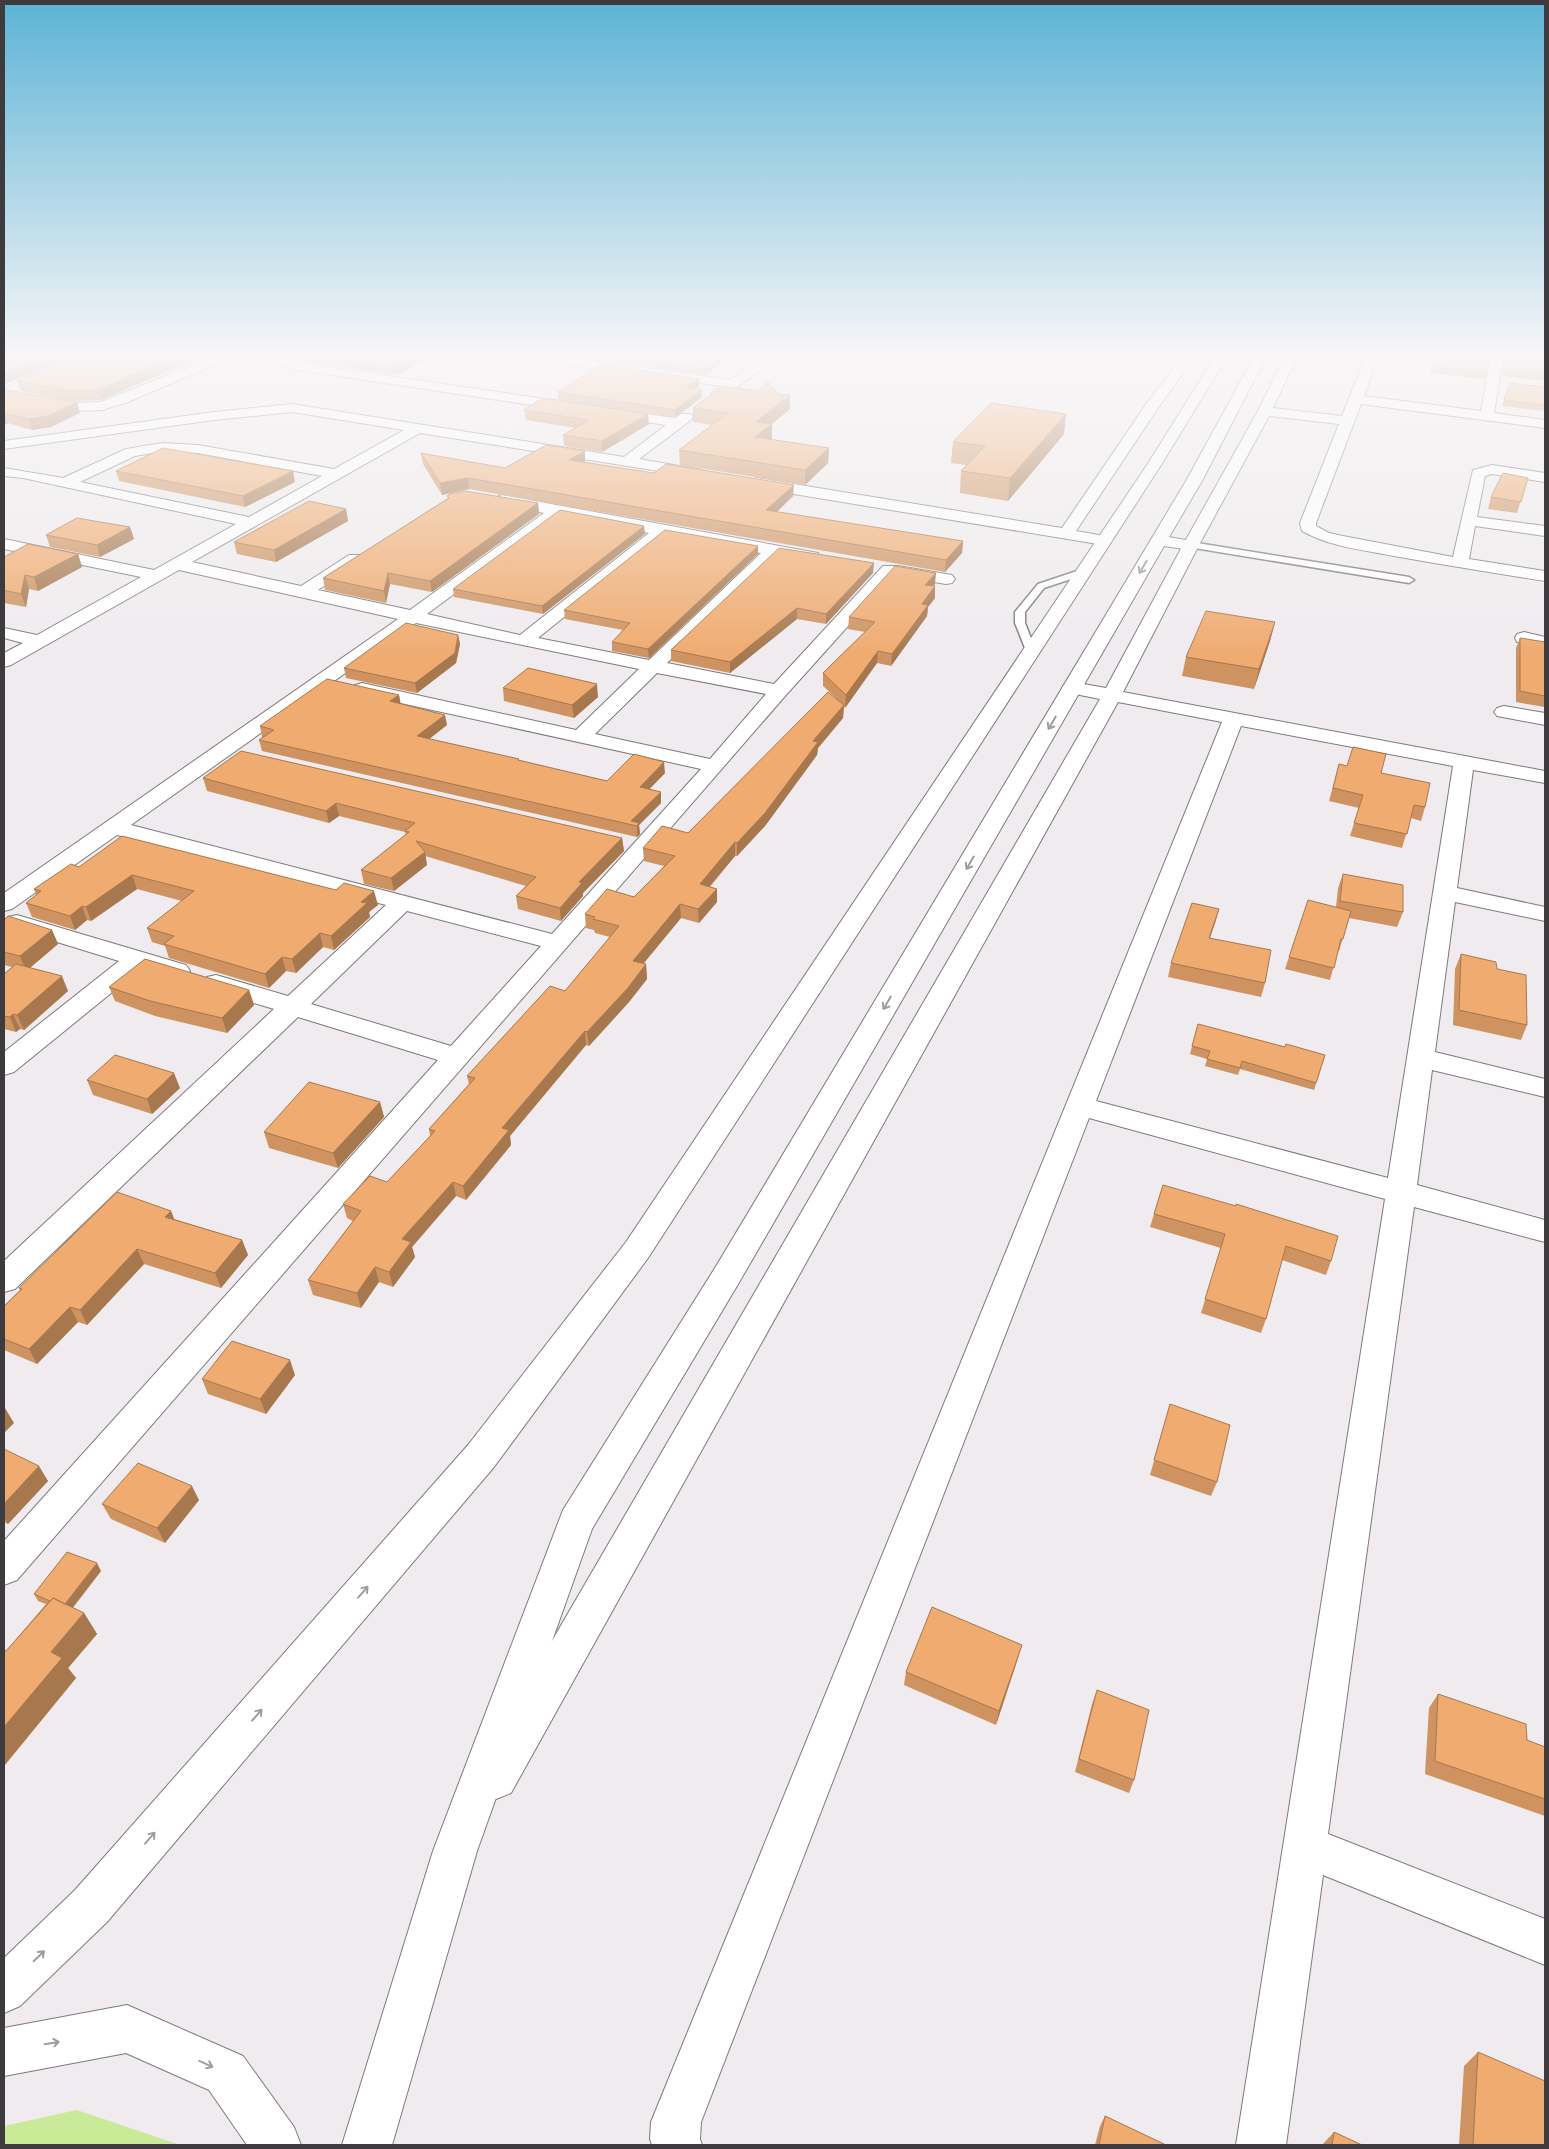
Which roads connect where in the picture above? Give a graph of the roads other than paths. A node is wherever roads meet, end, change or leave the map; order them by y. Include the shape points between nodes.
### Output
1 (120, 457) edge
2 (244, 457) edge
3 (367, 457) edge
4 (595, 457) edge
5 (632, 457) edge
6 (1118, 457) edge
7 (1157, 457) edge
8 (1211, 457) edge
9 (1239, 457) edge
10 (1333, 457) edge
11 (626, 462) junction
12 (4, 472) edge
13 (336, 474) junction
14 (714, 476) edge
15 (1545, 477) edge
16 (744, 481) edge
17 (65, 483) junction
18 (487, 497) edge
19 (557, 511) junction
20 (1468, 520) junction
21 (250, 522) junction
22 (662, 531) junction
23 (1545, 531) edge
24 (1066, 534) junction
25 (1104, 540) junction
26 (1158, 540) junction
27 (4, 544) edge
28 (1191, 545) junction
29 (774, 550) junction
30 (366, 552) edge
31 (832, 560) edge
32 (177, 564) junction
33 (1460, 564) junction
34 (156, 575) junction
35 (1545, 576) edge
36 (946, 579) dead end
37 (1409, 580) dead end
38 (302, 593) junction
39 (412, 617) junction
40 (4, 633) edge
41 (1524, 638) edge
42 (39, 641) junction
43 (523, 641) junction
44 (1545, 642) edge
45 (4, 661) edge
46 (655, 667) junction
47 (322, 680) junction
48 (1072, 688) junction
49 (779, 691) junction
50 (1112, 695) junction
51 (1504, 712) dead end
52 (1234, 718) junction
53 (1545, 719) edge
54 (581, 736) junction
55 (222, 750) junction
56 (251, 757) edge
57 (1464, 761) junction
58 (715, 766) junction
59 (1545, 776) edge
60 (113, 827) junction
61 (1445, 893) junction
62 (403, 902) junction
63 (4, 904) edge
64 (1545, 914) edge
65 (4, 918) edge
66 (558, 943) junction
67 (138, 959) junction
68 (294, 1007) junction
69 (457, 1057) junction
70 (1421, 1058) junction
71 (4, 1066) edge
72 (1545, 1088) edge
73 (1080, 1106) junction
74 (1401, 1192) junction
75 (1545, 1231) edge
76 (4, 1280) edge
77 (4, 1568) edge
78 (1304, 1846) junction
79 (454, 1851) junction
80 (1545, 1942) edge
81 (4, 1990) edge
82 (4, 2052) edge
83 (276, 2145) edge
84 (367, 2145) edge
85 (677, 2145) edge
86 (1261, 2145) edge

1 - 17 street
2 - 13 street
3 - 13 street
4 - 11 street
5 - 11 street
6 - 24 street
7 - 25 street
8 - 26 street
9 - 28 street
10 - 33 street via 1308,528 1341,541
11 - 14 street
12 - 17 street
13 - 21 street
15 - 20 street via 1500,470 1481,471
16 - 24 street
17 - 21 street
18 - 19 street
19 - 22 street
19 - 39 street
20 - 23 street
20 - 33 street
21 - 32 street
22 - 29 street
22 - 43 street
24 - 25 street
81 -> 25 street via 91,1906 481,1456 637,1250
26 - 28 street
26 -> 48 street
27 - 34 street
28 - 37 lane
28 - 50 street
29 - 31 street
29 - 46 street
30 - 38 street
32 - 34 street
32 - 38 street
33 - 35 street
34 - 42 street
36 - 49 street via 879,568
38 - 39 street
39 - 43 street
39 - 47 street
40 - 42 street
41 - 44 street
42 - 45 street
43 - 46 street
46 - 49 street
46 - 54 street
47 - 54 street
47 - 55 street
48 - 50 street
48 -> 79 street via 726,1277 576,1522
49 - 58 street
50 - 52 street
50 - 79 street
51 - 53 street
52 - 57 street
52 - 73 street
54 - 58 street
55 - 56 street
55 - 60 street
57 - 59 street
57 - 61 street
58 - 66 street via 633,845
60 - 62 street
60 - 63 street
61 - 64 street
61 - 70 street
62 - 66 street
62 - 68 street
65 - 67 street
66 - 69 street
67 - 68 street
67 - 71 street
68 - 69 street
68 - 76 street
69 - 77 street
70 - 72 street
70 - 74 street
73 - 74 street
73 - 85 street via 676,2122
74 - 75 street
74 - 78 street
78 - 80 street
78 - 86 street
79 - 84 street
82 -> 83 street via 127,2029 226,2072

